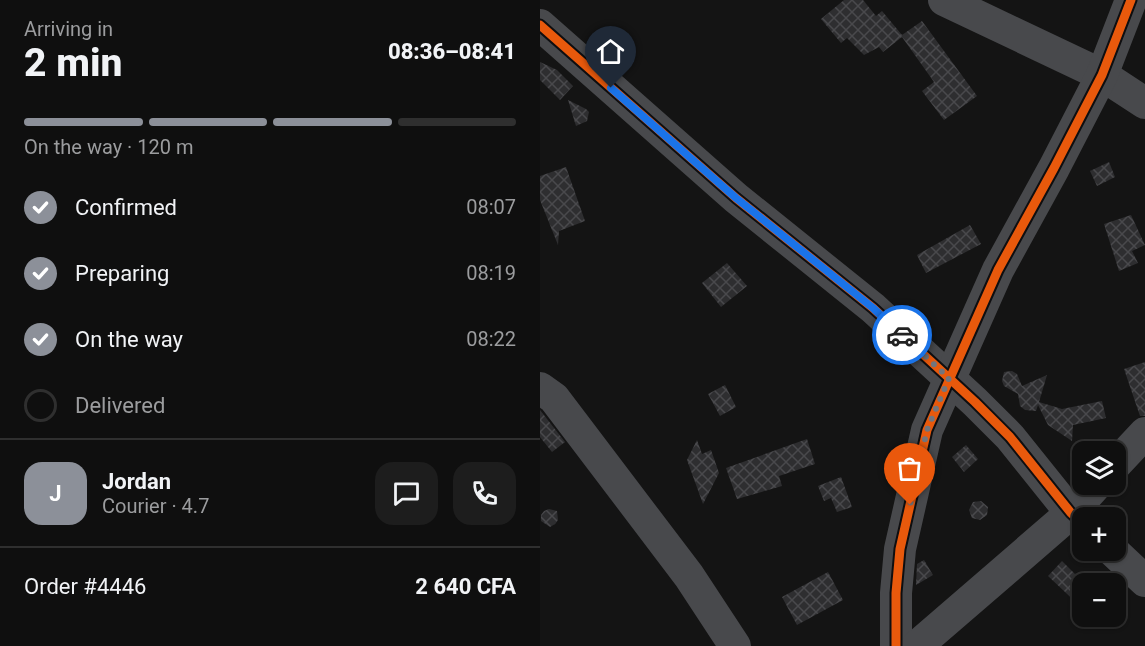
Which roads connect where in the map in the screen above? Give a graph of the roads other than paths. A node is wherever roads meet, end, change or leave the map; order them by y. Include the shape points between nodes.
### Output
1 (944, 0) edge
2 (1131, 0) edge
3 (540, 25) edge
4 (1102, 75) junction
5 (1145, 103) edge
6 (949, 378) junction
7 (540, 388) edge
8 (1145, 433) edge
9 (1126, 453) edge
10 (1072, 512) edge
11 (1072, 522) edge
12 (1124, 561) edge
13 (1145, 581) edge
14 (735, 646) edge
15 (896, 646) edge
16 (917, 646) edge

1 - 4 street
2 - 4 street
3 - 6 street via 736,198 873,308
4 - 5 street
4 - 6 street via 998,270
6 - 10 street via 1010,437
6 - 15 street via 927,430 900,549
7 - 14 street via 554,398
8 - 9 street
11 - 16 street
12 - 13 street

